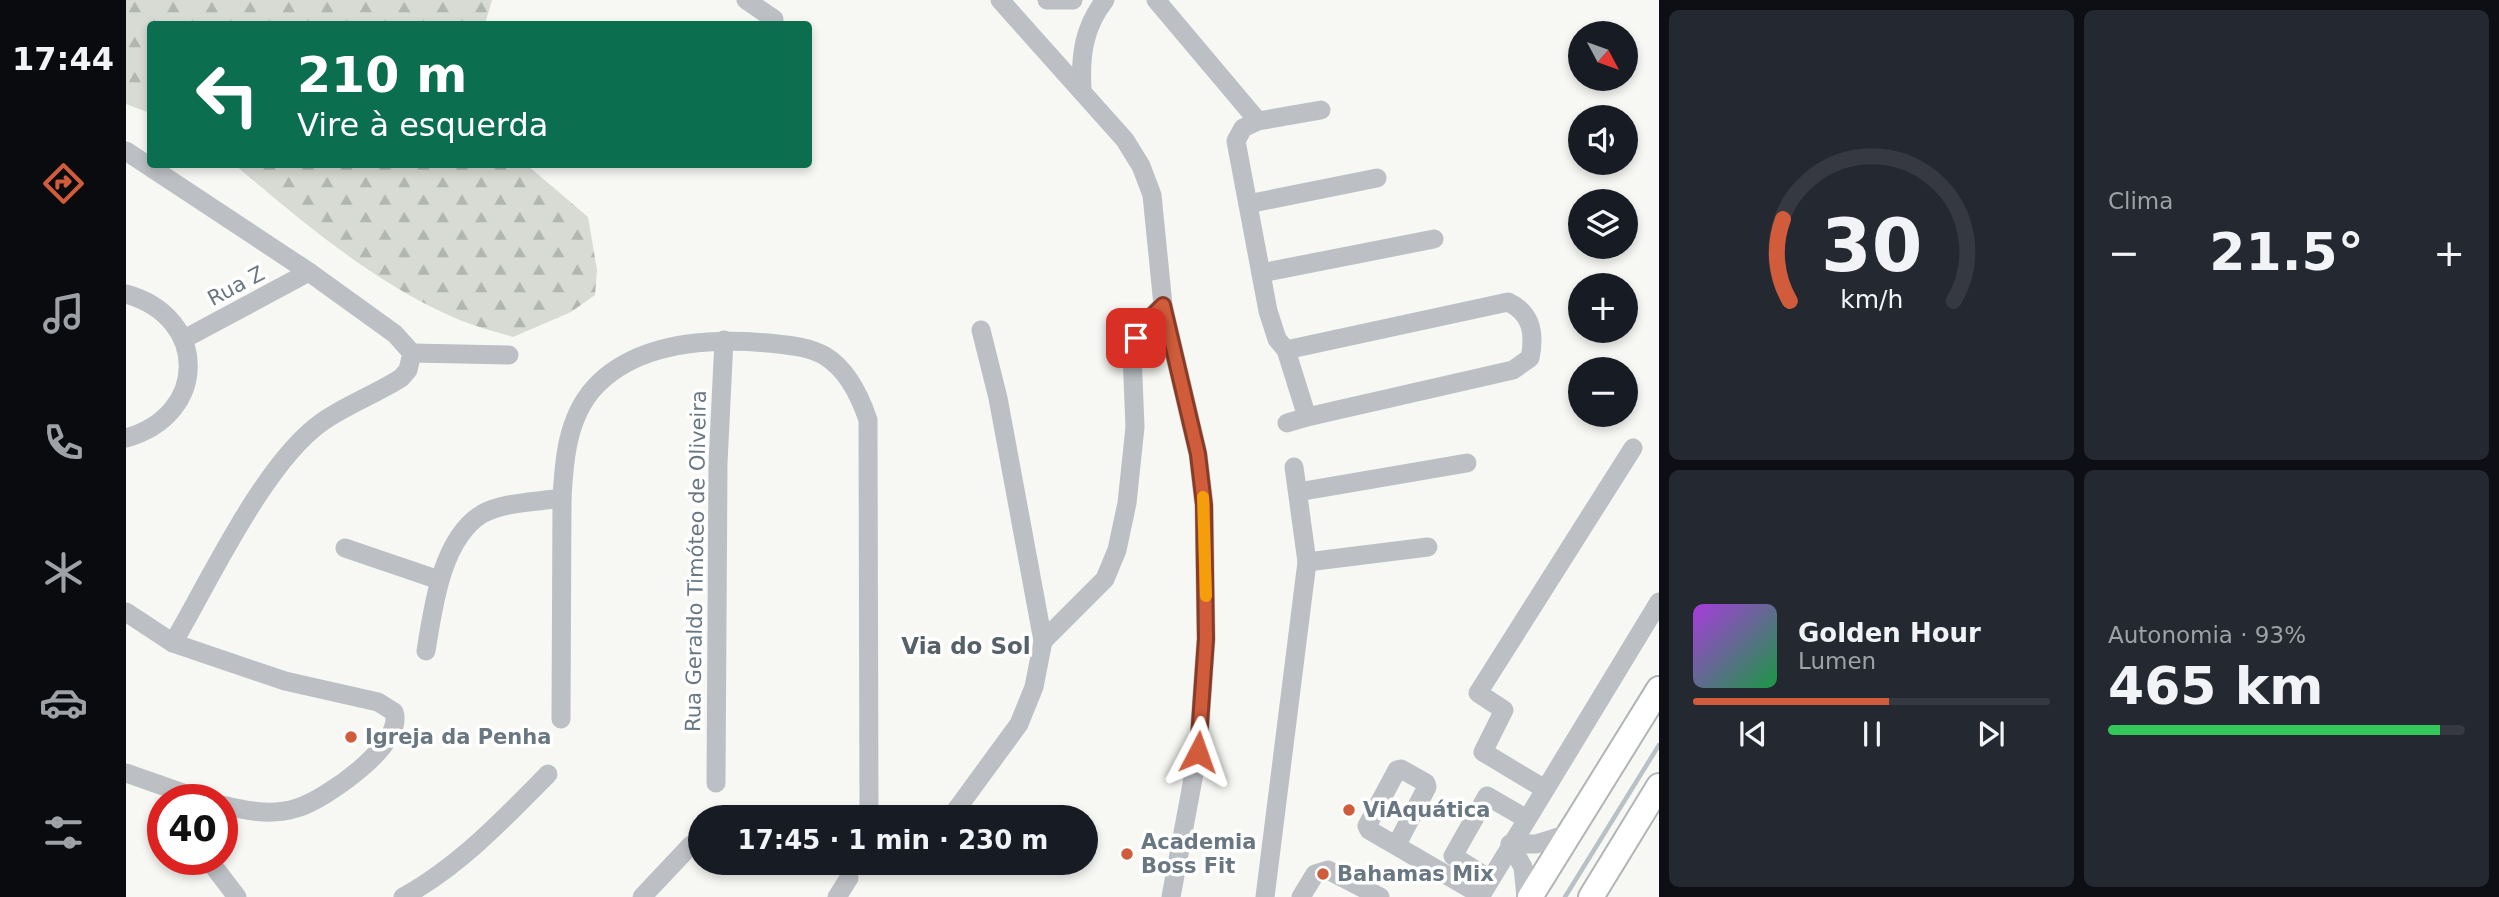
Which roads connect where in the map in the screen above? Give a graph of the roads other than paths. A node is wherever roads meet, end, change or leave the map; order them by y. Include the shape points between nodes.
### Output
1 (746, 0) edge
2 (1000, 0) edge
3 (1047, 0) edge
4 (1073, 0) edge
5 (1105, 0) edge
6 (1156, 0) edge
7 (774, 19) dead end
8 (1082, 89) junction
9 (1321, 110) dead end
10 (1258, 121) junction
11 (126, 151) edge
12 (147, 165) edge
13 (152, 168) edge
14 (1377, 178) dead end
15 (1248, 204) junction
16 (1434, 239) dead end
17 (309, 272) junction
18 (1261, 273) junction
19 (126, 294) edge
20 (1163, 305) junction
21 (981, 330) dead end
22 (184, 340) junction
23 (724, 340) junction
24 (1286, 350) junction
25 (412, 353) junction
26 (509, 355) dead end
27 (1307, 417) junction
28 (1287, 423) dead end
29 (126, 438) edge
30 (1633, 448) dead end
31 (1467, 463) dead end
32 (1294, 467) dead end
33 (1298, 492) junction
34 (562, 498) junction
35 (1428, 547) dead end
36 (345, 548) dead end
37 (1307, 562) junction
38 (439, 580) junction
39 (1659, 602) edge
40 (126, 612) edge
41 (1043, 641) junction
42 (173, 643) junction
43 (426, 651) dead end
44 (1659, 689) edge
45 (561, 719) dead end
46 (548, 774) dead end
47 (132, 776) edge
48 (716, 783) dead end
49 (156, 784) edge
50 (1659, 786) edge
51 (1544, 788) junction
52 (147, 789) edge
53 (869, 805) edge
54 (960, 805) edge
55 (238, 809) edge
56 (1525, 818) junction
57 (1571, 833) junction
58 (1396, 844) dead end
59 (1510, 844) junction
60 (688, 848) edge
61 (220, 875) edge
62 (849, 878) dead end
63 (1483, 890) edge
64 (1306, 895) edge
65 (237, 897) edge
66 (403, 897) edge
67 (642, 897) edge
68 (837, 897) edge
69 (1171, 897) edge
70 (1265, 897) edge
71 (1380, 897) edge
72 (1528, 897) edge
73 (1591, 897) edge

1 - 7 street
2 - 8 street
3 - 4 street
5 - 8 street via 1083,42
6 - 10 street
8 - 20 street via 1125,140 1152,195
9 - 10 street
10 - 15 street via 1242,128 1236,141
11 - 12 street
13 - 17 street
14 - 15 street
15 - 18 street
16 - 18 street
17 - 22 street, Rua Z
17 - 25 street via 395,334
18 - 24 street via 1271,320
19 - 22 street via 149,300 170,316
20 - 41 street via 1142,326 1132,353 1135,427 1117,550 1105,579
20 - 69 street via 1198,454 1207,561 1198,752
21 - 41 street
22 - 29 street via 189,366 184,392 170,415 148,432
23 - 34 street via 659,351 622,366 594,388 576,416 568,442
23 - 48 street, Rua Geraldo Timóteo de Oliveira via 718,463
23 - 53 street via 794,345 825,356 860,396 868,421
24 - 27 street
24 - 27 street via 1508,302 1518,307 1531,325 1530,358 1513,370
25 - 26 street
25 - 42 street via 401,378 322,422 294,446 271,476
27 - 28 street
30 - 51 street via 1478,694 1504,709 1483,752
31 - 33 street
32 - 33 street
33 - 37 street
34 - 38 street via 485,513 460,537
34 - 45 street
35 - 37 street
36 - 38 street
37 - 70 street
38 - 43 street
39 - 51 street
40 - 42 street
41 - 54 street via 1034,687 1019,724
42 - 55 street via 285,681 378,702 388,706 396,719 390,738 327,793 298,808
44 - 57 main road
46 - 66 street via 466,853
47 - 49 street
47 - 52 street
50 - 73 main road
51 - 56 street
56 - 59 street
56 - 63 street via 1488,796 1453,856
57 - 59 street via 1536,844
57 - 72 main road
58 - 63 street
59 - 63 street
59 - 72 street via 1523,867
60 - 67 street
61 - 65 street
62 - 68 street
64 - 71 street via 1315,874 1328,870

